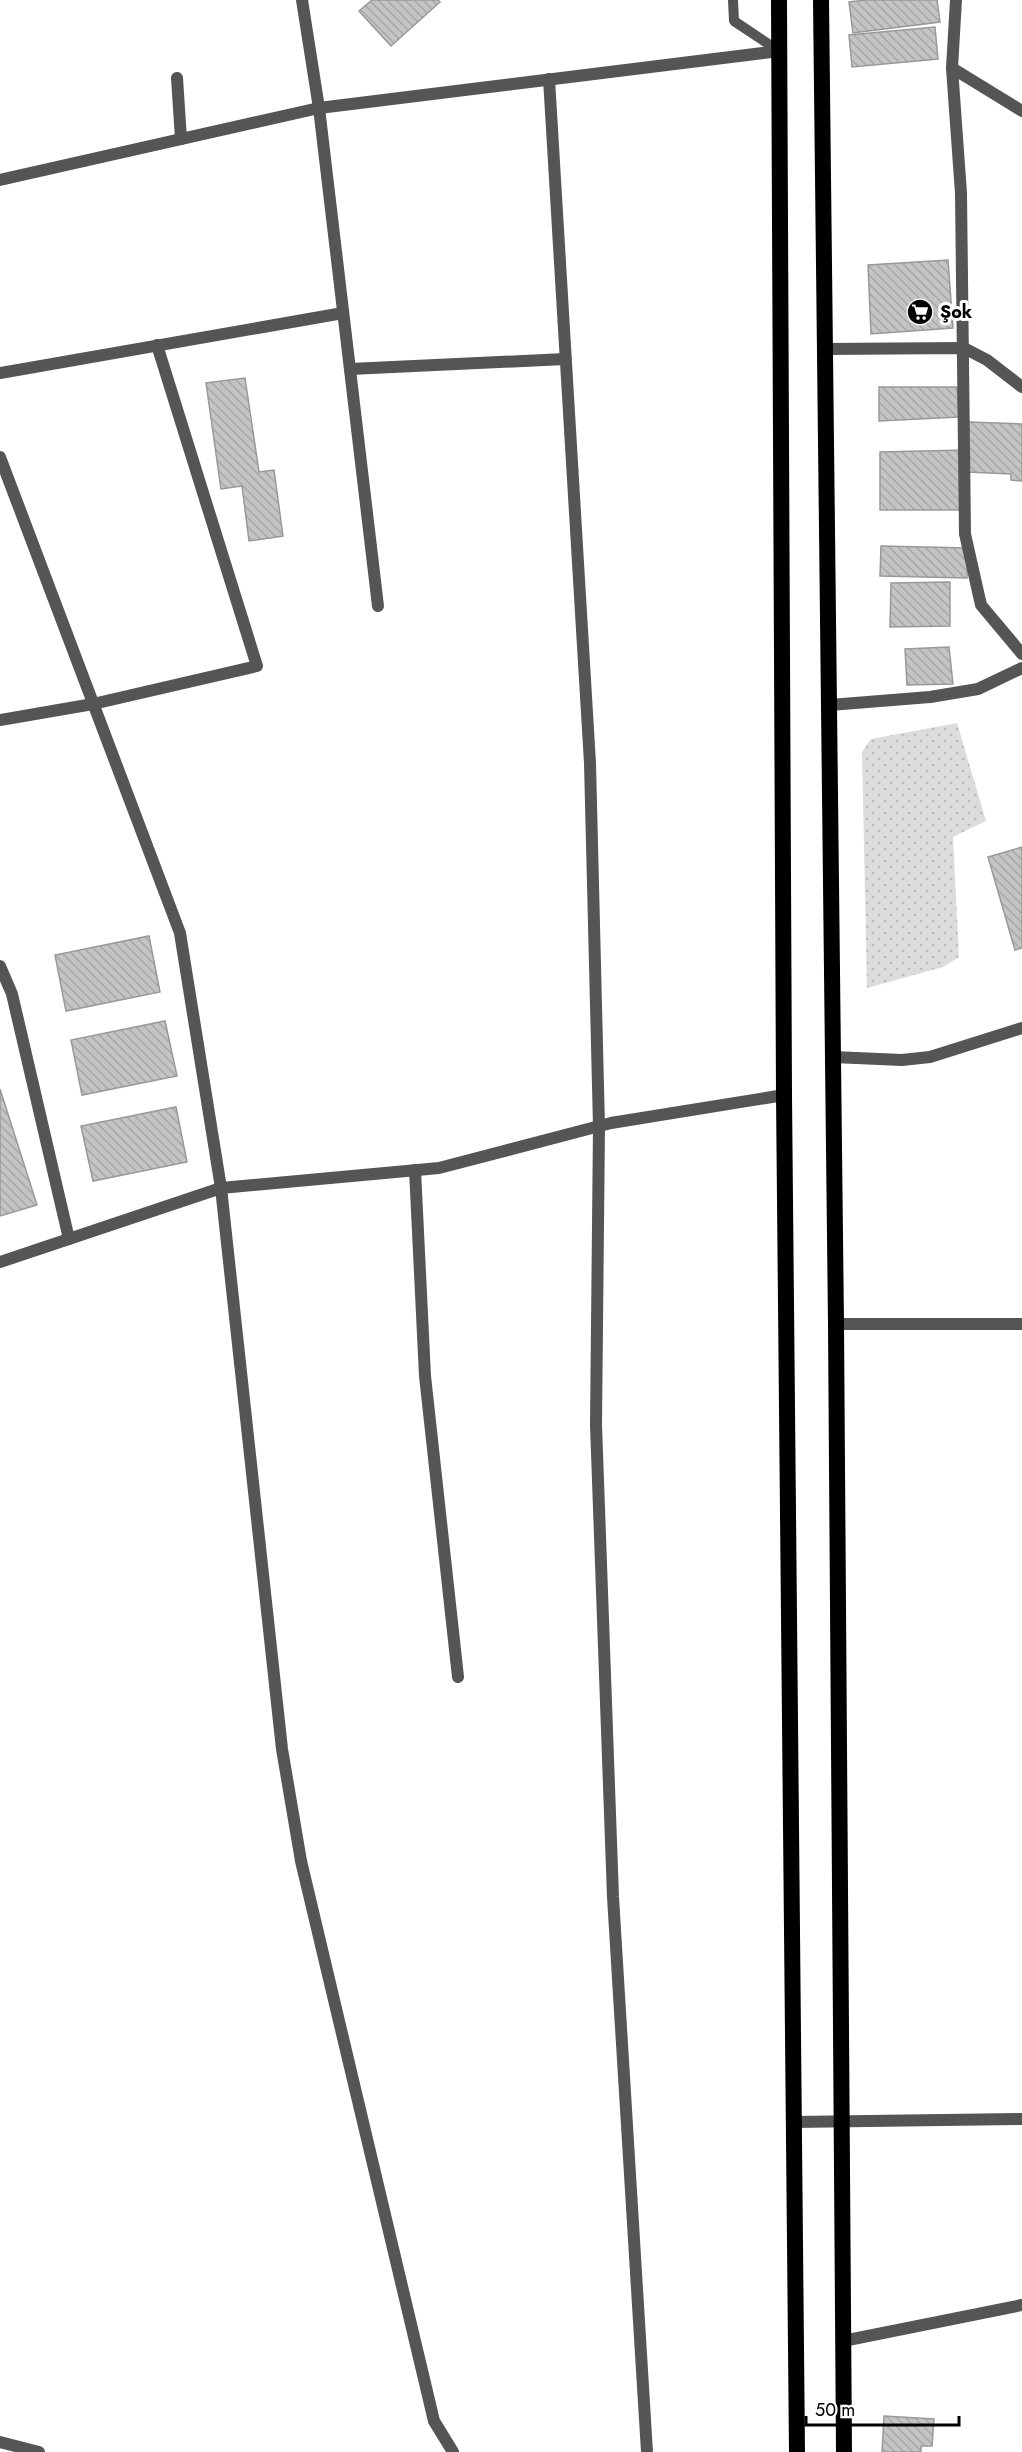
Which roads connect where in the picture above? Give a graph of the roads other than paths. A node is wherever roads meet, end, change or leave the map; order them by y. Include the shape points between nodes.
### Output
1 (302, 0) edge
2 (733, 0) edge
3 (779, 0) edge
4 (821, 0) edge
5 (956, 0) edge
6 (779, 51) junction
7 (952, 68) junction
8 (177, 78) dead end
9 (549, 79) junction
10 (319, 108) junction
11 (1022, 111) edge
12 (181, 139) junction
13 (0, 180) edge
14 (343, 313) junction
15 (157, 345) junction
16 (964, 348) junction
17 (824, 349) junction
18 (565, 359) junction
19 (350, 369) junction
20 (0, 373) edge
21 (1022, 387) edge
22 (0, 457) edge
23 (378, 606) dead end
24 (1022, 654) edge
25 (1022, 668) edge
26 (93, 704) junction
27 (830, 705) junction
28 (0, 720) edge
29 (0, 966) edge
30 (1022, 1028) edge
31 (833, 1057) junction
32 (784, 1095) junction
33 (599, 1126) junction
34 (415, 1170) junction
35 (221, 1188) junction
36 (69, 1239) junction
37 (0, 1262) edge
38 (836, 1324) junction
39 (1022, 1324) edge
40 (458, 1677) dead end
41 (1022, 2119) edge
42 (841, 2121) junction
43 (793, 2122) junction
44 (1022, 2305) edge
45 (843, 2341) junction
46 (0, 2442) edge
47 (39, 2452) edge
48 (453, 2452) edge
49 (647, 2452) edge
50 (796, 2452) edge
51 (844, 2452) edge

1 - 10 street
2 - 6 lane via 734,21
3 - 6 highway
4 - 17 highway
5 - 7 street
6 - 9 street
6 - 32 highway
7 - 11 street
7 - 16 street via 961,193
8 - 12 street
9 - 10 street
9 - 18 street
10 - 12 street
10 - 14 street
12 - 13 street
14 - 15 street
14 - 19 street
15 - 20 street
15 - 26 street via 257,666
16 - 17 street
16 - 21 street
16 - 24 street via 966,534 981,604
17 - 27 highway
18 - 19 street
18 - 33 street via 590,763
19 - 23 street
22 - 26 street
25 - 27 street via 978,689
26 - 28 street
26 - 35 street via 180,933
27 - 31 highway
29 - 36 street via 12,994
30 - 31 street via 930,1057
31 - 38 highway
32 - 33 street
32 - 43 highway
33 - 34 street via 439,1168
33 - 49 street via 597,1461 613,1897
34 - 35 street
34 - 40 street via 425,1376
35 - 36 street
35 - 48 street via 282,1749 301,1861 434,2421
36 - 37 street
38 - 39 street
38 - 42 highway
41 - 42 street
42 - 43 street
42 - 45 highway
43 - 50 highway
44 - 45 street
45 - 51 highway
46 - 47 street

